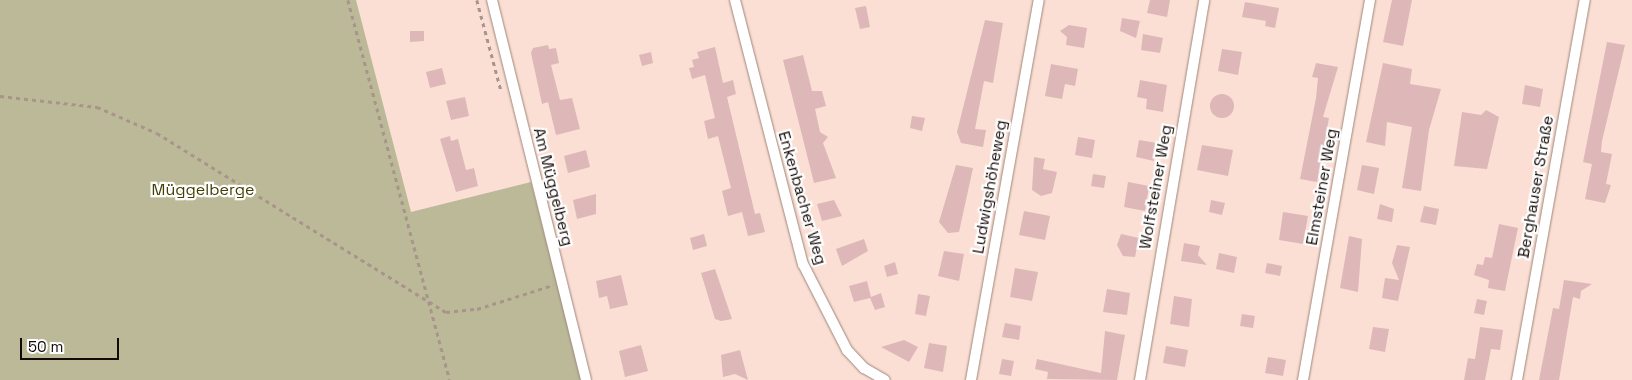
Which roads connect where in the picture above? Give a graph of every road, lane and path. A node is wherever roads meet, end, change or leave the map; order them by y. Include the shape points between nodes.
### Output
1 (348, 0) edge
2 (477, 0) edge
3 (492, 0) edge
4 (735, 0) edge
5 (1039, 0) edge
6 (1204, 0) edge
7 (1370, 0) edge
8 (1586, 0) edge
9 (0, 96) edge
10 (516, 97) junction
11 (562, 283) junction
12 (431, 304) junction
13 (450, 380) edge
14 (586, 380) edge
15 (885, 380) edge
16 (971, 380) edge
17 (1140, 380) edge
18 (1302, 380) edge
19 (1517, 380) edge

1 - 12 path
2 - 10 path via 496,80 502,91
3 - 10 street, Am Müggelberg
4 - 15 street, Enkenbacher Weg via 804,264 847,350 864,368
5 - 16 street, Ludwigshöheweg
6 - 17 street, Wolfsteiner Weg
7 - 18 street, Elmsteiner Weg
8 - 19 street, Berghauser Straße
9 - 12 path via 97,107 157,133
10 - 11 street, Am Müggelberg
11 - 12 path via 478,309 446,312
11 - 14 street, Am Müggelberg
12 - 13 path

